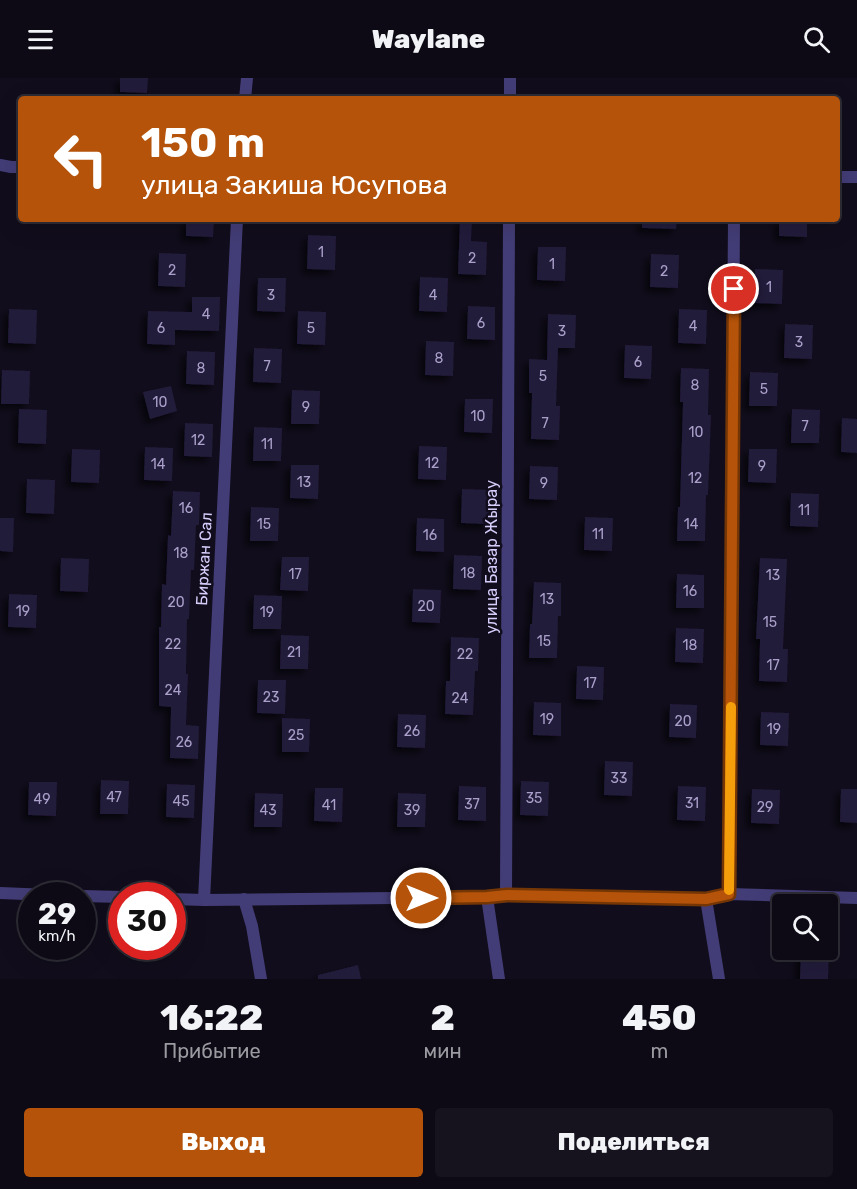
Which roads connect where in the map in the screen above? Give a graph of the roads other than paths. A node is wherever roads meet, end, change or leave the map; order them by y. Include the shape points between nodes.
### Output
1 (247, 78) edge
2 (510, 78) edge
3 (245, 96) edge
4 (510, 96) edge
5 (0, 165) edge
6 (18, 167) edge
7 (840, 177) edge
8 (857, 177) edge
9 (237, 222) edge
10 (509, 222) edge
11 (734, 222) edge
12 (0, 893) edge
13 (18, 894) edge
14 (729, 894) junction
15 (507, 895) junction
16 (487, 897) junction
17 (857, 898) edge
18 (186, 899) edge
19 (244, 899) junction
20 (706, 899) junction
21 (204, 900) junction
22 (261, 979) edge
23 (499, 979) edge
24 (719, 979) edge

1 - 3 street
2 - 4 street
5 - 6 street
7 - 8 street
9 - 21 street, Биржан Сал
10 - 15 street, улица Базар Жырау
11 - 14 street
12 - 13 street
14 - 17 street
14 - 20 street
15 - 16 street
15 - 20 street
16 - 19 street
16 - 23 street
18 - 21 street
19 - 21 street
19 - 22 street
20 - 24 street

